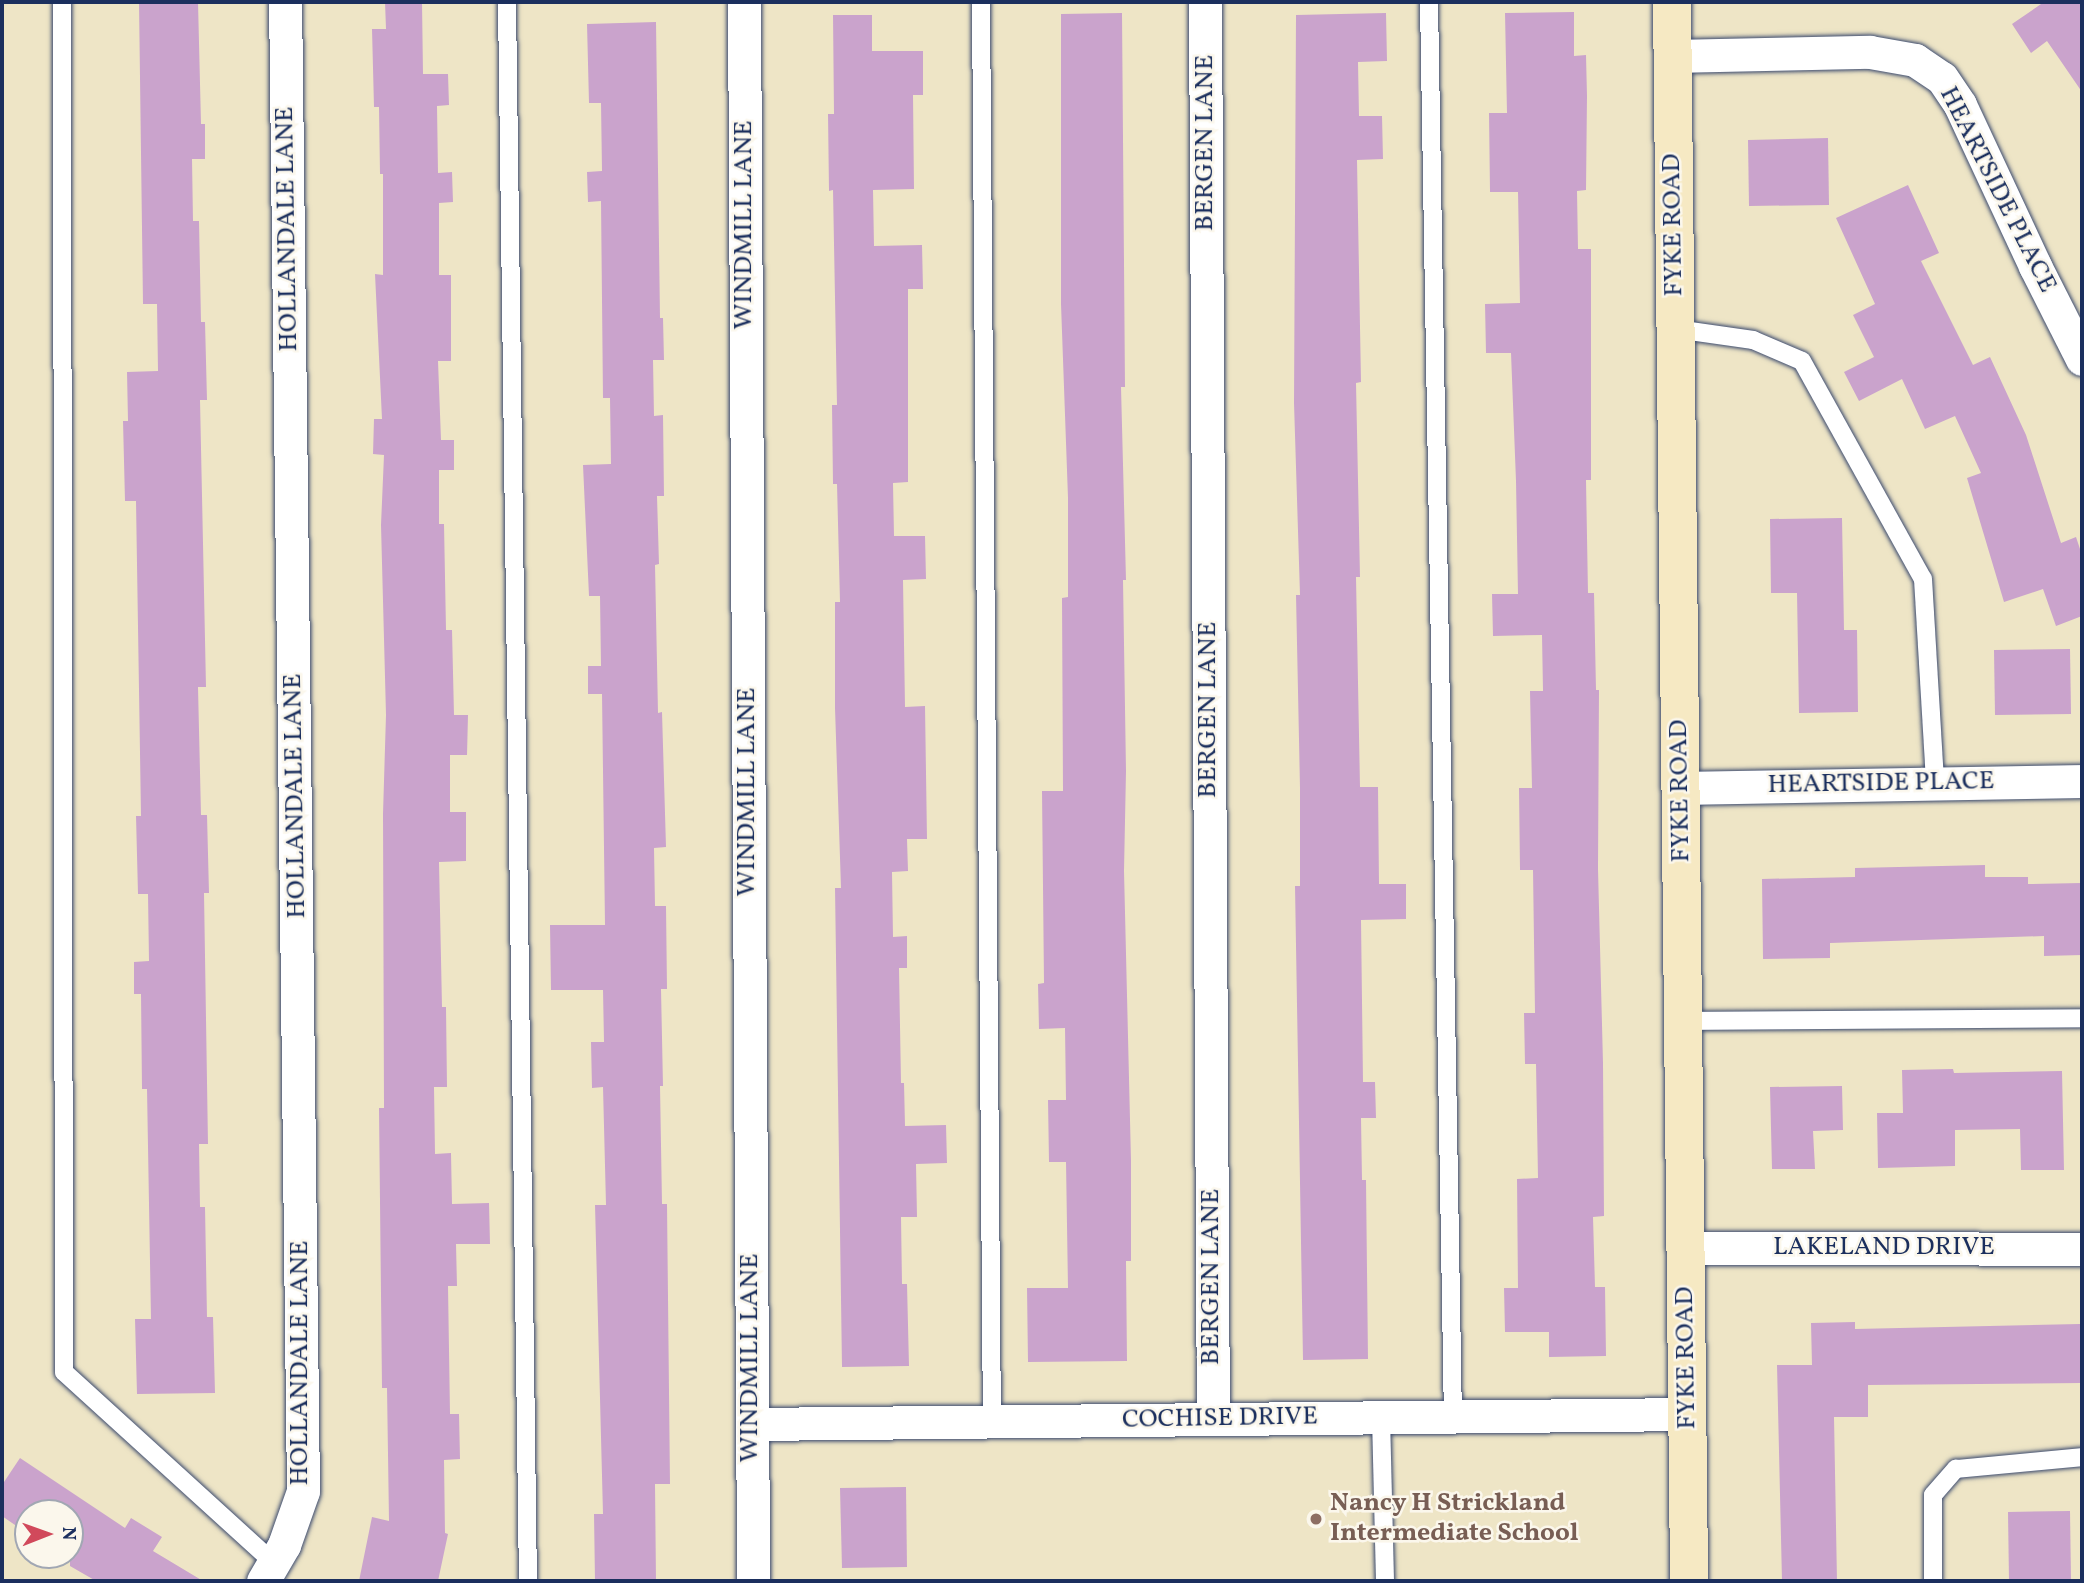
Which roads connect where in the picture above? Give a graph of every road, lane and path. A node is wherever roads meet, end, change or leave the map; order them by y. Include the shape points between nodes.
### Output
1 (61, 2) edge
2 (285, 2) edge
3 (507, 2) edge
4 (744, 2) edge
5 (981, 2) edge
6 (1205, 2) edge
7 (1429, 2) edge
8 (1672, 2) edge
9 (1672, 56) junction
10 (1675, 329) junction
11 (2082, 359) edge
12 (2082, 780) edge
13 (1935, 783) junction
14 (1681, 788) junction
15 (2082, 1018) edge
16 (1684, 1021) junction
17 (1686, 1248) junction
18 (2082, 1249) edge
19 (1688, 1414) junction
20 (1453, 1416) junction
21 (1381, 1417) junction
22 (1213, 1419) junction
23 (992, 1421) junction
24 (752, 1424) junction
25 (2082, 1457) edge
26 (269, 1572) edge
27 (528, 1581) edge
28 (752, 1581) edge
29 (1385, 1581) edge
30 (1689, 1581) edge
31 (1933, 1581) edge

1 - 26 lane via 64,1372
2 - 26 street, HOLLANDALE LANE via 303,1491 285,1545
3 - 27 lane
4 - 24 street, WINDMILL LANE
5 - 23 lane
6 - 22 street, BERGEN LANE
7 - 20 lane
8 - 9 street, FYKE ROAD
9 - 10 street, FYKE ROAD
9 - 11 street, HEARTSIDE PLACE via 1870,52 1915,60 1942,78 1960,105
10 - 13 lane via 1753,340 1802,361 1923,579
10 - 14 street, FYKE ROAD
12 - 13 street, HEARTSIDE PLACE
13 - 14 street, HEARTSIDE PLACE
14 - 16 street, FYKE ROAD
15 - 16 lane
16 - 17 street, FYKE ROAD
17 - 18 street, LAKELAND DRIVE
17 - 19 street, FYKE ROAD
19 - 20 street, COCHISE DRIVE
19 - 30 street, FYKE ROAD
20 - 21 street, COCHISE DRIVE
21 - 22 street, COCHISE DRIVE
21 - 29 lane
22 - 23 street, COCHISE DRIVE
23 - 24 street, COCHISE DRIVE
24 - 28 street, WINDMILL LANE
25 - 31 lane via 1956,1469 1933,1495

